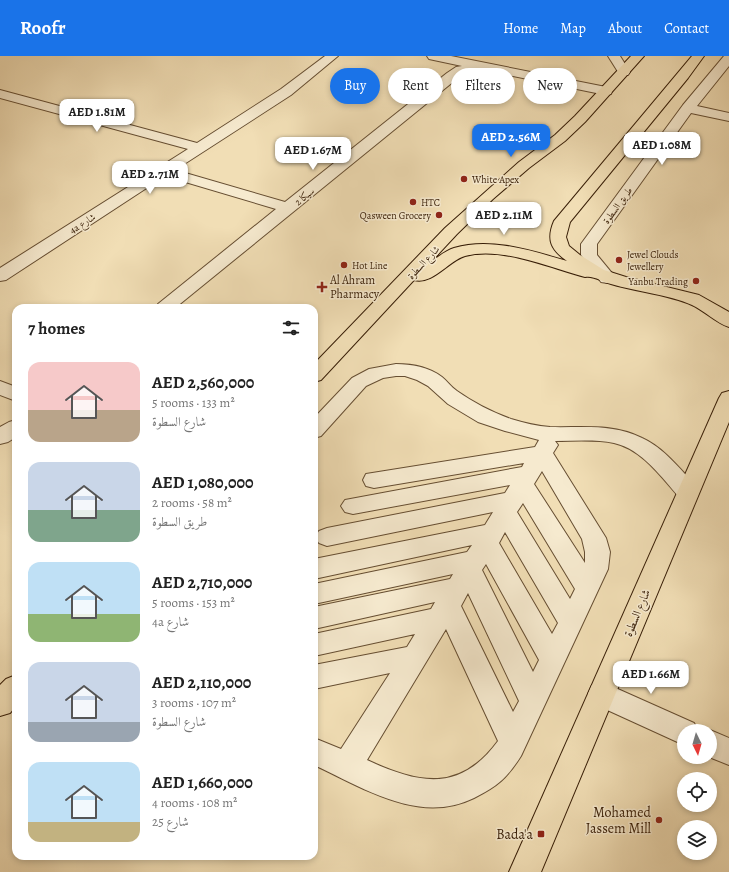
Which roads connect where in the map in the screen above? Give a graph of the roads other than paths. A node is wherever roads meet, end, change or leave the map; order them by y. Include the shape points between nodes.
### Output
1 (433, 56) edge
2 (614, 56) edge
3 (638, 56) edge
4 (698, 56) edge
5 (338, 58) edge
6 (476, 60) edge
7 (728, 62) edge
8 (624, 72) junction
9 (606, 91) junction
10 (0, 94) edge
11 (688, 108) junction
12 (729, 117) edge
13 (200, 148) junction
14 (162, 171) junction
15 (289, 208) junction
16 (0, 276) edge
17 (608, 278) junction
18 (406, 280) junction
19 (169, 304) edge
20 (729, 321) edge
21 (318, 372) edge
22 (0, 387) edge
23 (12, 393) edge
24 (729, 398) edge
25 (723, 426) edge
26 (318, 427) edge
27 (12, 429) edge
28 (0, 437) edge
29 (374, 480) dead end
30 (688, 492) junction
31 (353, 506) dead end
32 (495, 528) junction
33 (327, 537) dead end
34 (318, 568) edge
35 (588, 588) junction
36 (318, 593) edge
37 (318, 616) edge
38 (571, 623) junction
39 (318, 642) edge
40 (416, 656) junction
41 (553, 660) junction
42 (318, 676) edge
43 (12, 691) edge
44 (602, 694) junction
45 (533, 700) junction
46 (0, 704) edge
47 (677, 729) edge
48 (513, 742) junction
49 (717, 746) edge
50 (729, 752) edge
51 (318, 753) edge
52 (347, 766) junction
53 (525, 872) edge

1 - 6 street
2 - 8 street
3 - 8 main road, شارع السطوة
4 - 17 main road via 557,230 557,240 563,250 575,260
5 - 13 street, 4a شارع via 310,81 286,92
6 - 9 street
6 - 15 street, سيكا 2 via 451,76
7 - 11 street, طريق السطوة
8 - 9 main road, شارع السطوة
9 - 18 main road, شارع السطوة via 560,138 488,196 451,231
10 - 13 street
11 - 12 street
11 - 17 street, طريق السطوة via 589,244 589,255
13 - 14 street, 4a شارع
14 - 15 street
14 - 16 street, 4a شارع
15 - 19 street, سيكا 2
17 - 18 main road via 509,252 483,248 459,252 434,270
17 - 20 main road via 694,300 717,311
18 - 21 main road, شارع السطوة
22 - 23 street
24 - 25 main road, شارع السطوة
25 - 30 main road, شارع السطوة
26 - 32 street via 359,382 378,373 401,370 434,380 447,393 473,411 499,422 532,431
27 - 28 street
29 - 32 street
30 - 32 street via 656,458 634,442 592,432
30 - 44 main road, شارع السطوة
31 - 32 street
32 - 33 street
32 - 34 street
32 - 35 street
32 - 35 street via 594,538 598,564
32 - 36 street
32 - 37 street
32 - 38 street
32 - 39 street
32 - 40 street
32 - 41 street
32 - 45 street
32 - 48 street
35 - 38 street
38 - 41 street
40 - 42 street
40 - 52 street
41 - 45 street
43 - 46 main road
44 - 47 street
44 - 53 main road, شارع السطوة
45 - 48 street
48 - 52 street via 499,764 482,779 460,789 437,794 412,792 389,785
49 - 50 street
51 - 52 street

